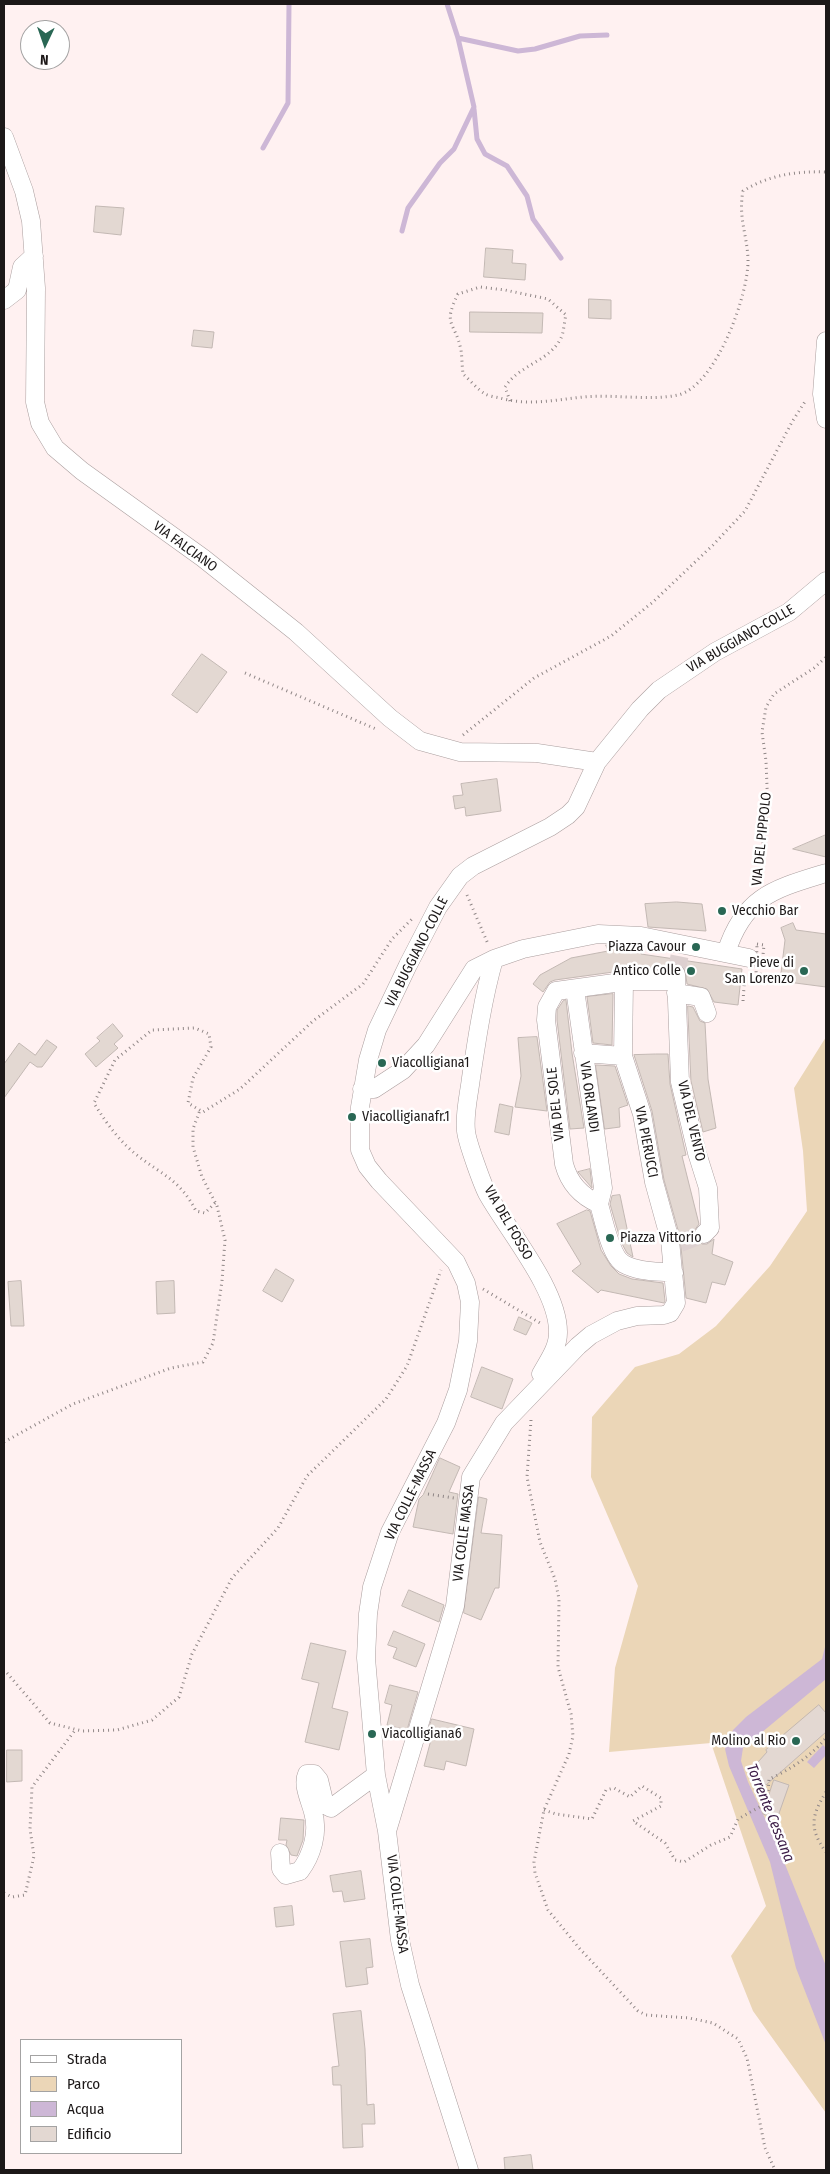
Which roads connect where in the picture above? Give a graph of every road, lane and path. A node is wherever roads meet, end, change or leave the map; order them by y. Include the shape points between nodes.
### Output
1 (4, 137) edge
2 (826, 172) edge
3 (34, 256) junction
4 (4, 300) edge
5 (826, 341) edge
6 (808, 398) dead end
7 (510, 401) junction
8 (826, 419) edge
9 (826, 581) edge
10 (826, 657) edge
11 (245, 673) dead end
12 (384, 733) dead end
13 (446, 749) junction
14 (597, 762) junction
15 (826, 872) edge
16 (460, 876) junction
17 (754, 905) junction
18 (416, 914) dead end
19 (726, 953) junction
20 (753, 958) junction
21 (494, 959) junction
22 (783, 961) dead end
23 (624, 982) junction
24 (676, 983) junction
25 (575, 988) junction
26 (743, 1001) dead end
27 (707, 1013) dead end
28 (583, 1053) junction
29 (624, 1056) junction
30 (362, 1089) junction
31 (200, 1110) junction
32 (215, 1203) junction
33 (599, 1204) junction
34 (704, 1234) dead end
35 (441, 1246) junction
36 (674, 1273) junction
37 (464, 1277) junction
38 (676, 1303) joint
39 (558, 1333) junction
40 (532, 1392) junction
41 (532, 1418) dead end
42 (4, 1442) edge
43 (410, 1491) junction
44 (469, 1500) junction
45 (8, 1673) dead end
46 (76, 1729) junction
47 (826, 1738) edge
48 (376, 1775) junction
49 (826, 1792) edge
50 (544, 1810) junction
51 (388, 1831) junction
52 (826, 1852) edge
53 (280, 1853) dead end
54 (4, 1893) edge
55 (469, 2170) edge
56 (775, 2170) edge

1 - 3 street, VIA FALCIANO via 24,191
2 - 7 path via 793,172 770,178 743,191 740,206 748,259 745,287 737,315 714,364 695,384 679,395 584,396 536,403
3 - 4 street via 22,267 17,290
3 - 13 street, VIA FALCIANO via 35,402 40,423 55,448 296,632 390,718 420,741
5 - 8 street via 822,394
6 - 13 path via 745,511 713,545 653,602 611,636 534,678
7 - 7 path via 485,394 463,374 461,349 451,326 450,311 458,294 480,287 505,290 548,299 566,315 561,338 548,356 512,376 505,386
9 - 14 street, VIA BUGGIANO-COLLE via 789,612 715,652 659,690
10 - 17 path, VIA DEL PIPPOLO via 774,694 766,707 762,732 768,811
11 - 12 path
13 - 14 street, VIA FALCIANO via 488,754 537,753
14 - 16 street, VIA BUGGIANO-COLLE via 576,807 568,815
15 - 17 street via 778,888
16 - 21 path
16 - 30 street, VIA BUGGIANO-COLLE via 438,908 377,1030 370,1047
17 - 19 street, VIA DEL PIPPOLO via 746,911 732,934
18 - 31 path via 392,939 363,984 313,1021 240,1089 203,1112
19 - 20 street
19 - 21 street via 641,936 598,934 523,949
20 - 22 path
20 - 26 path
21 - 30 street via 474,969 426,1045 403,1070 374,1089
21 - 39 street, VIA DEL FOSSO via 479,1024 466,1131 487,1193 544,1287 556,1313
23 - 24 street
23 - 25 street
23 - 29 street, VIA PIERUCCI
24 - 27 street via 702,997
24 - 34 street, VIA DEL VENTO via 680,1082 708,1188 710,1228
25 - 28 street, VIA ORLANDI
25 - 33 street, VIA DEL SOLE via 556,991 547,1007 560,1149 574,1187
28 - 29 street
28 - 33 street, VIA ORLANDI via 603,1188
29 - 36 street, VIA PIERUCCI via 642,1114 654,1182 675,1244
30 - 35 street, VIA COLLE-MASSA via 360,1150 367,1166
31 - 32 path via 193,1129 193,1147 202,1177
31 - 32 path via 188,1103 193,1078 210,1047 209,1034 196,1028 152,1030 115,1060 94,1103 108,1127 138,1156 167,1174 196,1211 205,1213
32 - 42 path via 225,1240 222,1281 213,1343 203,1362 171,1368 73,1404
33 - 36 street via 614,1252 623,1264
35 - 37 street, VIA COLLE-MASSA via 456,1262
35 - 46 path via 443,1264 407,1366 386,1399 307,1476 278,1528 232,1578 192,1654 179,1697 152,1720 117,1730
36 - 38 street, VIA PIERUCCI
37 - 39 path
37 - 43 street, VIA COLLE-MASSA via 469,1291 470,1321 462,1376 446,1423
38 - 40 street, VIA COLLE MASSA via 670,1313 627,1318 591,1335
39 - 40 street, VIA DEL FOSSO via 555,1350
40 - 44 street, VIA COLLE MASSA via 504,1423 485,1453 471,1477
41 - 50 path via 527,1477 540,1542 555,1579 559,1599 558,1667 571,1714 573,1736 569,1754
43 - 44 path
43 - 48 street, VIA COLLE-MASSA via 390,1532 372,1586 368,1614 366,1658
44 - 51 street, VIA COLLE MASSA via 455,1606
45 - 46 path via 50,1722
46 - 54 path via 32,1788 30,1829 34,1856 25,1895 12,1897
47 - 50 path via 785,1773 769,1779 768,1792 760,1808 738,1820 730,1837 684,1862 675,1860 665,1843 633,1821 661,1806 661,1798 642,1786 630,1796 614,1788 606,1790 592,1819
48 - 51 street, VIA COLLE-MASSA
48 - 53 street via 331,1808 325,1805 319,1780 314,1774 308,1774 306,1787 316,1829 310,1854 300,1871 286,1875 281,1870
49 - 52 path via 814,1824 815,1837
50 - 56 path via 534,1862 548,1910 638,2011 646,2015 713,2023 738,2039 747,2058 765,2148
51 - 55 street, VIA COLLE-MASSA via 400,1940 410,1985

